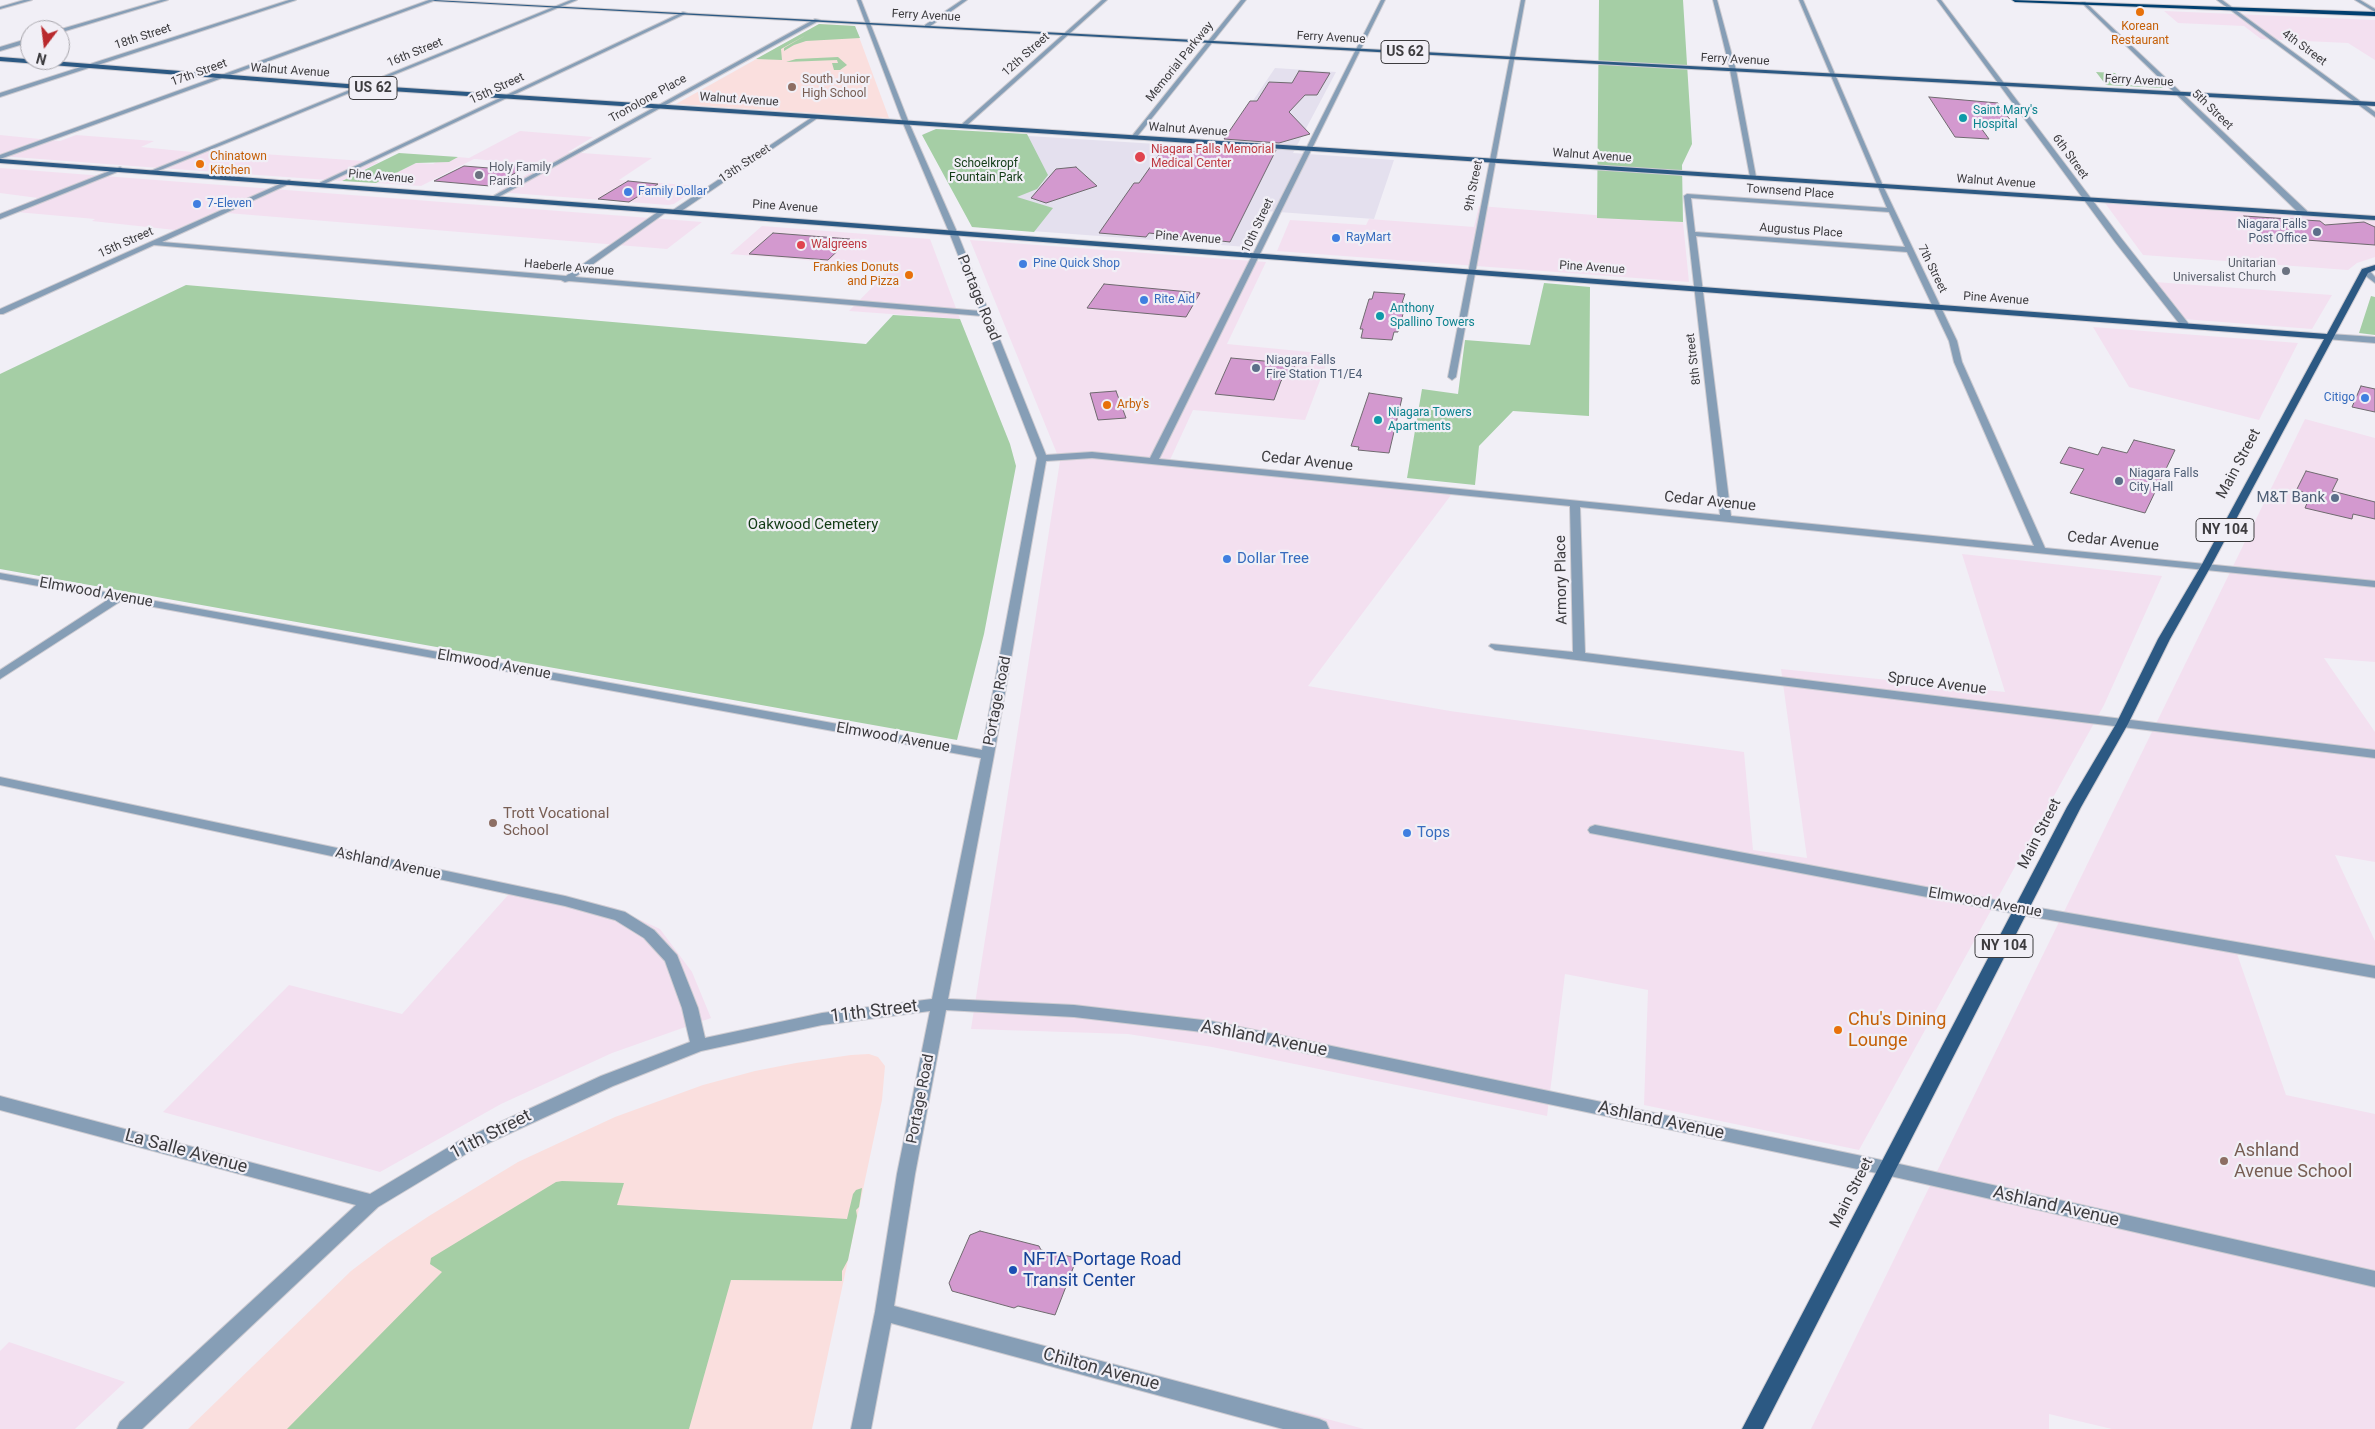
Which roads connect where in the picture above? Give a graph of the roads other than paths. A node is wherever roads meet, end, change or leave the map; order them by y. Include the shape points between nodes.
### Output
1 (30, 0) edge
2 (166, 0) edge
3 (294, 0) edge
4 (435, 0) edge
5 (575, 0) edge
6 (859, 0) edge
7 (965, 0) edge
8 (1105, 0) edge
9 (1244, 0) edge
10 (1382, 0) edge
11 (1524, 0) edge
12 (1715, 0) edge
13 (1801, 0) edge
14 (1939, 0) edge
15 (2015, 0) edge
16 (2219, 0) edge
17 (2357, 0) edge
18 (2083, 3) junction
19 (559, 7) junction
20 (0, 8) edge
21 (2230, 8) junction
22 (685, 13) junction
23 (2375, 13) edge
24 (817, 20) junction
25 (869, 23) junction
26 (927, 26) junction
27 (70, 28) edge
28 (1066, 34) junction
29 (1211, 42) junction
30 (20, 43) edge
31 (0, 49) edge
32 (1358, 49) junction
33 (1513, 58) junction
34 (0, 59) edge
35 (88, 67) junction
36 (1732, 70) junction
37 (1833, 75) junction
38 (222, 77) junction
39 (2002, 84) junction
40 (360, 87) junction
41 (2179, 93) junction
42 (0, 95) edge
43 (506, 97) junction
44 (2359, 103) junction
45 (2375, 104) edge
46 (658, 106) junction
47 (2375, 115) edge
48 (816, 117) junction
49 (906, 123) junction
50 (963, 126) junction
51 (1134, 137) junction
52 (1308, 149) junction
53 (0, 157) edge
54 (1492, 160) junction
55 (0, 161) edge
56 (120, 169) junction
57 (152, 172) junction
58 (1753, 178) junction
59 (289, 182) junction
60 (318, 185) junction
61 (1880, 186) junction
62 (1687, 196) joint
63 (491, 199) junction
64 (2087, 199) junction
65 (1891, 210) junction
66 (662, 211) junction
67 (674, 212) junction
68 (2304, 213) junction
69 (0, 217) edge
70 (2375, 218) edge
71 (953, 232) junction
72 (1692, 234) junction
73 (151, 244) junction
74 (1909, 250) junction
75 (1257, 255) junction
76 (2375, 267) edge
77 (1471, 271) junction
78 (2365, 271) junction
79 (565, 280) junction
80 (2375, 281) edge
81 (1698, 288) junction
82 (1938, 307) junction
83 (0, 312) edge
84 (984, 314) junction
85 (2185, 326) junction
86 (2330, 337) junction
87 (2375, 340) edge
88 (1452, 377) dead end
89 (1042, 458) junction
90 (1153, 462) junction
91 (1575, 503) junction
92 (1726, 518) junction
93 (2040, 549) junction
94 (2206, 566) junction
95 (0, 576) edge
96 (2375, 584) edge
97 (120, 597) junction
98 (1495, 646) dead end
99 (1579, 655) junction
100 (0, 676) edge
101 (2122, 724) junction
102 (2375, 754) edge
103 (988, 755) junction
104 (0, 782) edge
105 (1595, 830) dead end
106 (2022, 910) junction
107 (2375, 972) edge
108 (940, 1004) junction
109 (699, 1045) junction
110 (0, 1103) edge
111 (1886, 1168) junction
112 (372, 1202) junction
113 (2375, 1279) edge
114 (884, 1312) junction
115 (127, 1429) edge
116 (861, 1429) edge
117 (1319, 1429) edge
118 (1752, 1429) edge

1 - 20 street
2 - 27 street
3 - 35 street, 18th Street
4 - 19 main road, Ferry Avenue / US 62
4 - 38 street, 17th Street
5 - 19 street, 16th Street
6 - 25 street, Portage Road
7 - 26 street
8 - 28 street, 12th Street
9 - 29 street, Memorial Parkway
10 - 32 street, 10th Street
11 - 33 street, 9th Street
12 - 36 street
13 - 37 street, 7th Street
14 - 39 street, 6th Street
15 - 18 highway
16 - 21 street, 4th Street
17 - 23 street
18 - 21 highway
18 - 41 street, 5th Street
19 - 22 main road, Ferry Avenue / US 62
19 - 40 street, 16th Street
21 - 23 highway
21 - 44 street, 4th Street
22 - 24 main road, Ferry Avenue / US 62
22 - 43 street, 15th Street
24 - 25 main road, Ferry Avenue / US 62
24 - 46 street, Tronolone Place
25 - 26 main road, Ferry Avenue / US 62
25 - 49 street, Portage Road
26 - 28 main road, Ferry Avenue / US 62
28 - 29 main road, Ferry Avenue / US 62
28 - 50 street, 12th Street
29 - 32 main road, Ferry Avenue / US 62
29 - 51 street, Memorial Parkway
30 - 31 street
32 - 33 main road, Ferry Avenue / US 62
32 - 52 street, 10th Street
33 - 36 main road, Ferry Avenue / US 62
33 - 54 street, 9th Street
34 - 35 main road, Walnut Avenue / US 62
35 - 38 main road, Walnut Avenue / US 62
35 - 42 street, 18th Street
36 - 37 main road, Ferry Avenue / US 62
36 - 58 street
37 - 39 main road, Ferry Avenue / US 62
37 - 61 street, 7th Street
38 - 40 main road, Walnut Avenue / US 62
38 - 53 street, 17th Street
39 - 41 main road, Ferry Avenue / US 62
39 - 64 street, 6th Street
40 - 43 main road, Walnut Avenue / US 62
40 - 57 street, 16th Street
41 - 44 main road, Ferry Avenue / US 62
41 - 68 street, 5th Street
43 - 46 main road, Walnut Avenue / US 62
43 - 60 street, 15th Street
44 - 45 main road, Ferry Avenue / US 62
44 - 47 street, 4th Street
46 - 48 main road, Walnut Avenue / US 62
46 - 63 street, Tronolone Place
48 - 49 main road, Walnut Avenue / US 62
48 - 67 street, 13th Street
49 - 50 main road, Walnut Avenue / US 62
49 - 71 street, Portage Road
50 - 51 main road, Walnut Avenue / US 62
51 - 52 main road, Walnut Avenue / US 62
52 - 54 main road, Walnut Avenue / US 62
52 - 75 street, 10th Street
54 - 58 main road, Walnut Avenue / US 62
54 - 77 street, 9th Street
55 - 56 main road, Pine Avenue
56 - 57 main road, Pine Avenue
56 - 69 street
57 - 59 main road, Pine Avenue
58 - 61 main road, Walnut Avenue / US 62
59 - 60 main road, Pine Avenue
59 - 73 street, 15th Street
60 - 63 main road, Pine Avenue
61 - 64 main road, Walnut Avenue / US 62
61 - 65 street, 7th Street
62 - 65 street, Townsend Place
62 - 72 street, 8th Street
63 - 66 main road, Pine Avenue
64 - 68 main road, Walnut Avenue / US 62
64 - 85 street, 6th Street
65 - 74 street, 7th Street
66 - 67 main road, Pine Avenue
66 - 79 street
67 - 71 main road, Pine Avenue
68 - 70 main road, Walnut Avenue / US 62
71 - 75 main road, Pine Avenue
71 - 84 street, Portage Road
72 - 74 street, Augustus Place
72 - 81 street, 8th Street
73 - 79 street, Haeberle Avenue
73 - 83 street, 15th Street
74 - 82 street, 7th Street
75 - 77 main road, Pine Avenue
75 - 90 street, 10th Street
76 - 78 main road
77 - 81 main road, Pine Avenue
77 - 88 street, 9th Street
78 - 80 street
78 - 86 main road, Main Street / NY 104
79 - 84 street, Haeberle Avenue
81 - 82 main road, Pine Avenue
81 - 92 street, 8th Street
82 - 85 main road, Pine Avenue
82 - 93 street, 7th Street via 1958,362
84 - 89 street, Portage Road
85 - 86 main road, Pine Avenue
86 - 87 street, Pine Avenue
86 - 94 main road, Main Street / NY 104
89 - 90 street, Cedar Avenue via 1092,455
89 - 103 street, Portage Road
90 - 91 street, Cedar Avenue
91 - 92 street, Cedar Avenue
91 - 99 street, Armory Place
92 - 93 street, Cedar Avenue
93 - 94 street, Cedar Avenue
94 - 96 street, Cedar Avenue
94 - 101 main road, Main Street / NY 104 via 2162,642
95 - 97 street, Elmwood Avenue
97 - 100 street
97 - 103 street, Elmwood Avenue
98 - 99 street, Spruce Avenue
99 - 101 street, Spruce Avenue
101 - 102 street, Spruce Avenue
101 - 106 main road, Main Street / NY 104 via 2074,807
103 - 108 street, Portage Road
104 - 109 street, Ashland Avenue via 565,901 620,916 649,934 672,958
105 - 106 street, Elmwood Avenue
106 - 107 street, Elmwood Avenue
106 - 111 main road, Main Street / NY 104
108 - 109 street, 11th Street via 822,1019
108 - 111 street, Ashland Avenue via 1074,1011 1211,1027
108 - 114 street, Portage Road via 906,1174
109 - 112 street, 11th Street via 607,1080 500,1129 465,1146
110 - 112 street, La Salle Avenue
111 - 113 street, Ashland Avenue
111 - 118 main road, Main Street / NY 104
112 - 115 street, 11th Street
114 - 116 street, Portage Road
114 - 117 street, Chilton Avenue

